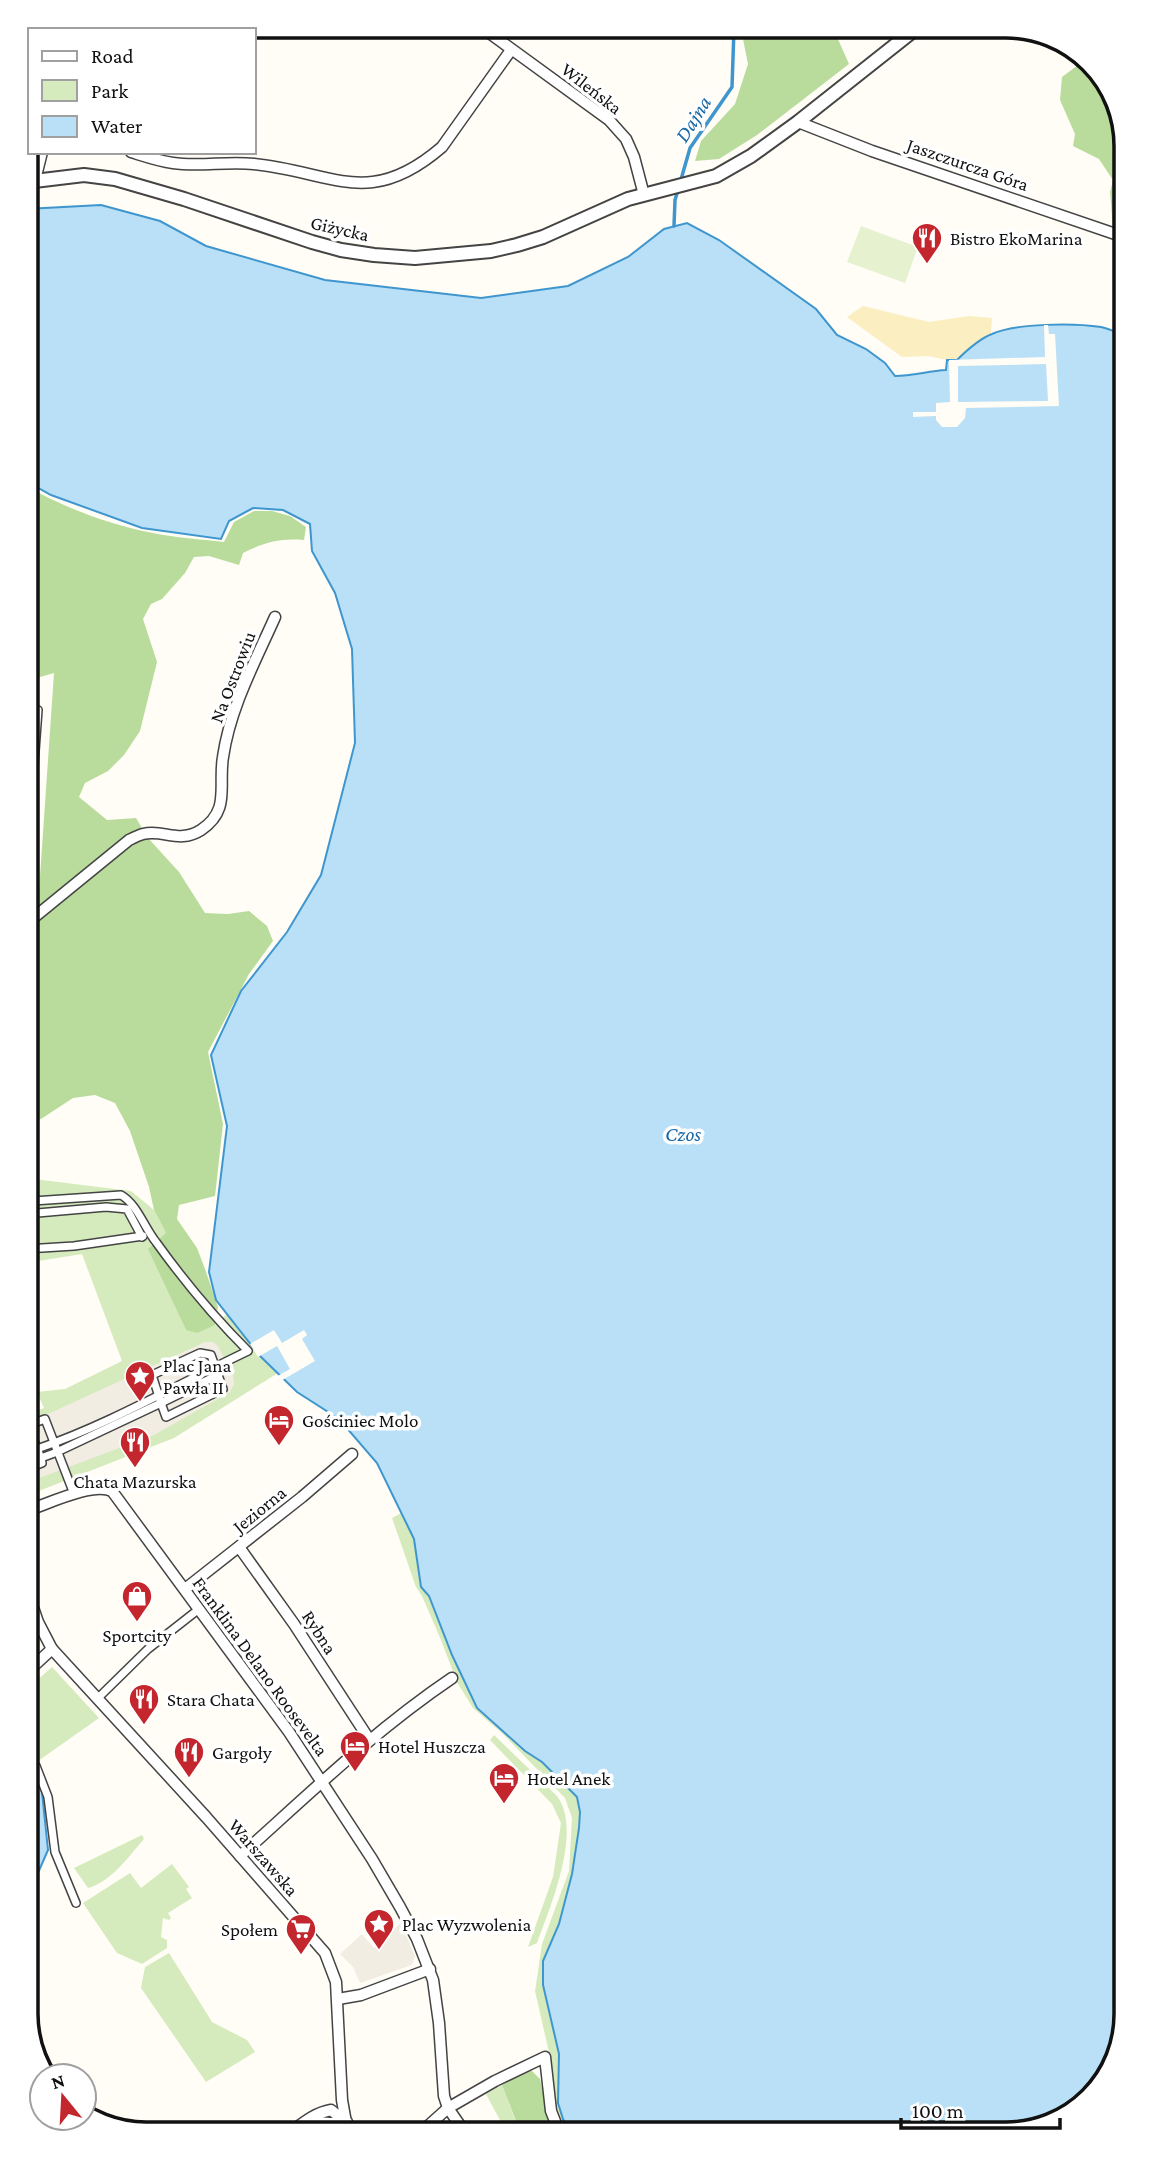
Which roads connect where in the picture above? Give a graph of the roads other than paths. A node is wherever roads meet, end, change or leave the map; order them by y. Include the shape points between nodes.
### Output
1 (496, 38) edge
2 (903, 39) edge
3 (511, 50) junction
4 (798, 122) junction
5 (138, 154) edge
6 (39, 180) edge
7 (643, 195) junction
8 (1114, 233) edge
9 (275, 617) dead end
10 (39, 913) edge
11 (39, 1200) edge
12 (39, 1213) edge
13 (151, 1235) junction
14 (142, 1237) junction
15 (39, 1248) edge
16 (215, 1367) junction
17 (218, 1375) junction
18 (158, 1394) junction
19 (161, 1403) junction
20 (39, 1421) edge
21 (54, 1443) junction
22 (39, 1448) edge
23 (57, 1452) junction
24 (39, 1454) edge
25 (352, 1454) dead end
26 (41, 1458) junction
27 (39, 1464) edge
28 (72, 1489) dead end
29 (39, 1507) edge
30 (239, 1547) junction
31 (185, 1589) junction
32 (200, 1609) junction
33 (39, 1624) edge
34 (52, 1649) junction
35 (39, 1661) edge
36 (452, 1678) dead end
37 (97, 1699) junction
38 (369, 1739) junction
39 (39, 1774) edge
40 (322, 1782) junction
41 (240, 1856) junction
42 (76, 1903) dead end
43 (430, 1969) junction
44 (338, 1999) junction
45 (448, 2108) junction
46 (306, 2121) edge
47 (345, 2121) edge
48 (433, 2121) edge
49 (457, 2121) edge
50 (555, 2121) edge
51 (346, 2122) edge

1 - 3 street, Wileńska
2 - 4 street
3 - 5 street via 442,147 391,179 350,184 254,164 172,163
3 - 7 street, Wileńska via 609,120 626,139
4 - 7 street, Giżycka via 716,176
4 - 8 street, Jaszczurcza Góra
6 - 7 street, Giżycka via 84,175 115,179 331,247 392,258 517,246
9 - 10 street, Na Ostrowiu via 235,709 222,758 223,798 213,818 182,838 145,834 129,840
11 - 13 street via 121,1195 129,1199
12 - 14 street via 127,1209
13 - 14 street
13 - 16 street via 196,1295 248,1351
14 - 15 street
16 - 17 street
16 - 18 street
16 - 18 street via 211,1355 200,1353 152,1375
17 - 19 street
17 - 19 street via 223,1389 166,1417
18 - 19 street
18 - 21 street
19 - 23 street
20 - 21 street via 45,1419
21 - 22 street
21 - 23 street
23 - 26 street
23 - 28 street
24 - 26 street
25 - 30 street, Jeziorna
26 - 27 street
29 - 31 street, Franklina Delano Roosevelta via 92,1489 112,1491
30 - 31 street, Jeziorna
30 - 38 street, Rybna
31 - 32 street, Franklina Delano Roosevelta
32 - 37 street via 148,1649
32 - 40 street, Franklina Delano Roosevelta
33 - 34 street, Warszawska
34 - 35 street
34 - 37 street, Warszawska
36 - 38 street
37 - 41 street, Warszawska
38 - 40 street
39 - 42 street via 48,1797 55,1852
40 - 41 street
40 - 43 street, Franklina Delano Roosevelta via 395,1898
41 - 44 street, Warszawska via 325,1953
43 - 44 street
43 - 45 street, Franklina Delano Roosevelta
44 - 51 street, Warszawska
45 - 48 street
45 - 49 street
45 - 50 street via 545,2057
46 - 47 street via 331,2110

